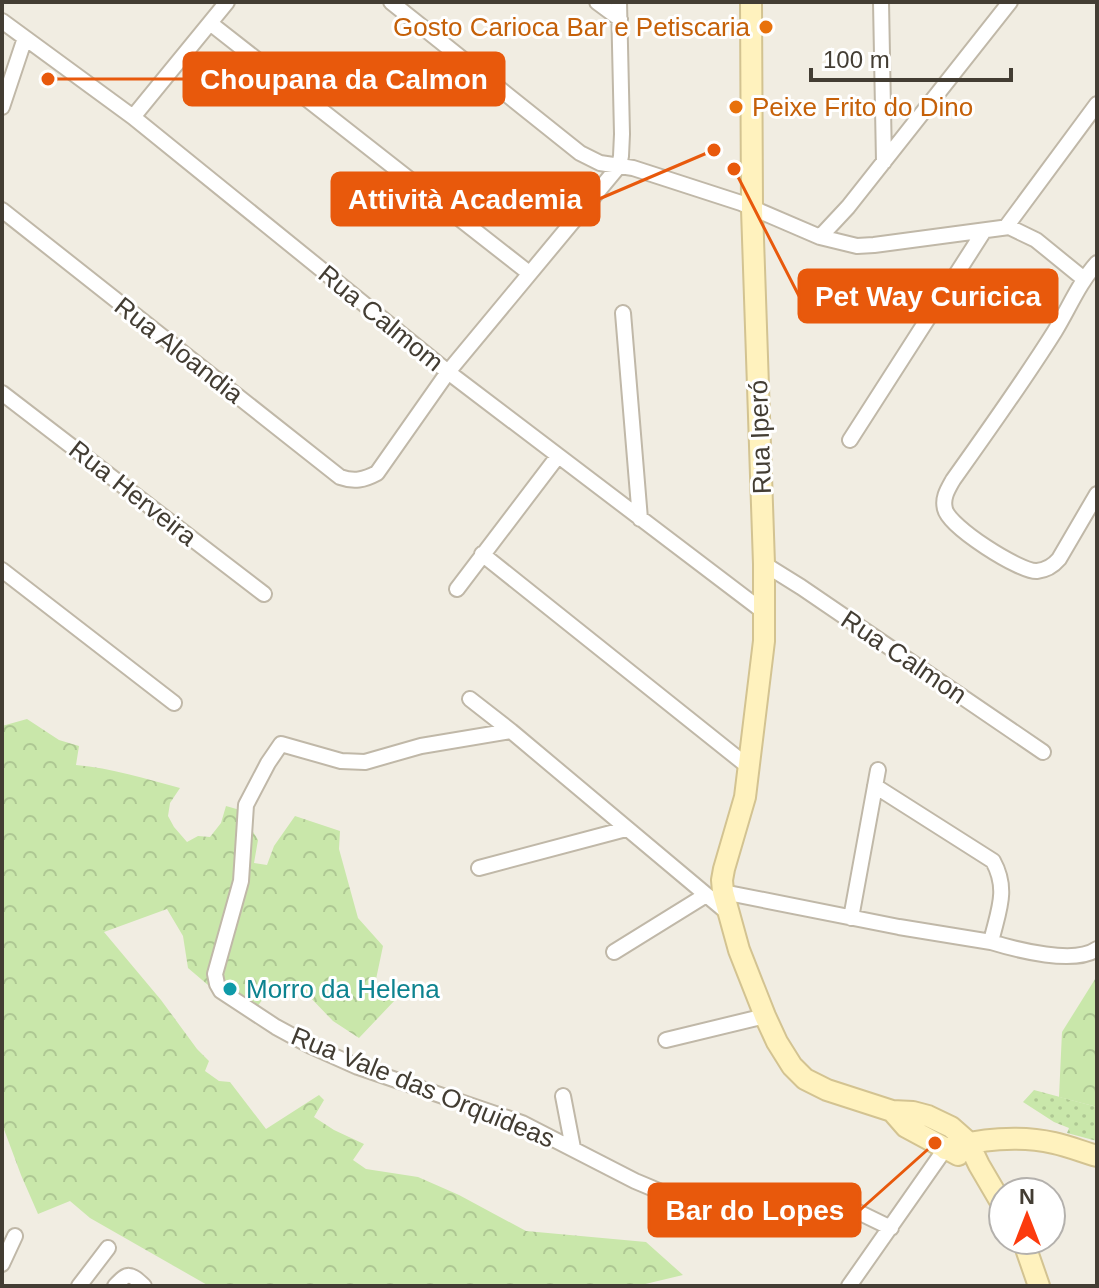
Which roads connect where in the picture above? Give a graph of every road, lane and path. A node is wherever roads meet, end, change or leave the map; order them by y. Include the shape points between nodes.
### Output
1 (227, 2) edge
2 (391, 2) edge
3 (597, 2) edge
4 (619, 2) edge
5 (751, 2) edge
6 (881, 2) edge
7 (1010, 2) edge
8 (620, 19) junction
9 (2, 21) edge
10 (210, 23) junction
11 (25, 38) junction
12 (1097, 104) edge
13 (2, 107) edge
14 (133, 117) junction
15 (884, 162) junction
16 (619, 166) junction
17 (752, 209) junction
18 (2, 210) edge
19 (1006, 227) junction
20 (984, 231) junction
21 (820, 237) junction
22 (1097, 263) edge
23 (529, 273) junction
24 (1084, 279) junction
25 (623, 313) dead end
26 (448, 372) junction
27 (2, 393) edge
28 (850, 440) dead end
29 (558, 456) junction
30 (1097, 494) edge
31 (640, 519) junction
32 (482, 554) junction
33 (764, 564) junction
34 (2, 570) edge
35 (457, 589) dead end
36 (264, 594) dead end
37 (764, 612) junction
38 (470, 699) dead end
39 (174, 703) dead end
40 (511, 731) junction
41 (1043, 752) dead end
42 (750, 768) junction
43 (878, 770) dead end
44 (875, 786) junction
45 (626, 829) junction
46 (479, 868) dead end
47 (714, 893) junction
48 (851, 918) junction
49 (991, 942) junction
50 (1097, 949) edge
51 (614, 952) dead end
52 (765, 1016) junction
53 (666, 1040) dead end
54 (563, 1096) dead end
55 (892, 1111) junction
56 (968, 1142) junction
57 (573, 1148) junction
58 (945, 1149) junction
59 (1097, 1156) edge
60 (979, 1165) junction
61 (987, 1179) edge
62 (891, 1228) junction
63 (15, 1236) dead end
64 (108, 1248) dead end
65 (1028, 1256) edge
66 (2, 1264) edge
67 (1038, 1285) edge
68 (79, 1286) edge
69 (115, 1286) edge
70 (144, 1286) edge
71 (849, 1286) edge

1 - 10 street
2 - 16 street via 580,153
3 - 8 street
4 - 8 street
5 - 17 street, Rua Iperó
6 - 15 street
7 - 15 street
8 - 16 street
9 - 11 street, Rua Calmom
10 - 14 street
10 - 23 street
11 - 13 street
11 - 14 street, Rua Calmom
12 - 19 street
14 - 26 street, Rua Calmom
15 - 21 street
16 - 17 street
16 - 23 street
17 - 21 street
17 - 33 street, Rua Iperó
18 - 26 street, Rua Aloandia via 350,481 377,473
19 - 20 street
19 - 24 street via 1036,240
20 - 21 street via 857,246
20 - 28 street
22 - 24 street
23 - 26 street
24 - 30 street via 953,480 945,511 964,532 1019,566 1038,571 1059,559
25 - 31 street
26 - 29 street, Rua Calmom
27 - 36 street, Rua Herveira
29 - 31 street, Rua Calmom
29 - 32 street
31 - 37 street, Rua Calmom
32 - 35 street
32 - 42 street
33 - 37 street, Rua Iperó
33 - 41 street, Rua Calmon
34 - 39 street
37 - 42 street, Rua Iperó
38 - 40 street
40 - 45 street
40 - 57 street, Rua Vale das Orquideas via 355,762 275,743 246,805 241,881 215,974 221,991 287,1034 358,1067 509,1118
42 - 47 street, Rua Iperó via 722,880
43 - 44 street
44 - 48 street
44 - 49 street via 993,861 1002,892
45 - 46 street
45 - 47 street
47 - 48 street
47 - 51 street
47 - 52 street, Rua Iperó via 728,913
48 - 49 street
49 - 50 street via 1067,957
52 - 53 street
52 - 55 street, Rua Iperó via 792,1066 805,1079
54 - 57 street
55 - 56 street via 928,1116
55 - 58 street via 906,1127
56 - 58 street
56 - 59 street via 1050,1142
56 - 60 street
57 - 62 street, Rua Vale das Orquideas via 666,1194 730,1205 826,1203
58 - 60 street
58 - 62 street
60 - 61 street
62 - 71 street
63 - 66 street
64 - 68 street
65 - 67 street
69 - 70 street via 130,1275

